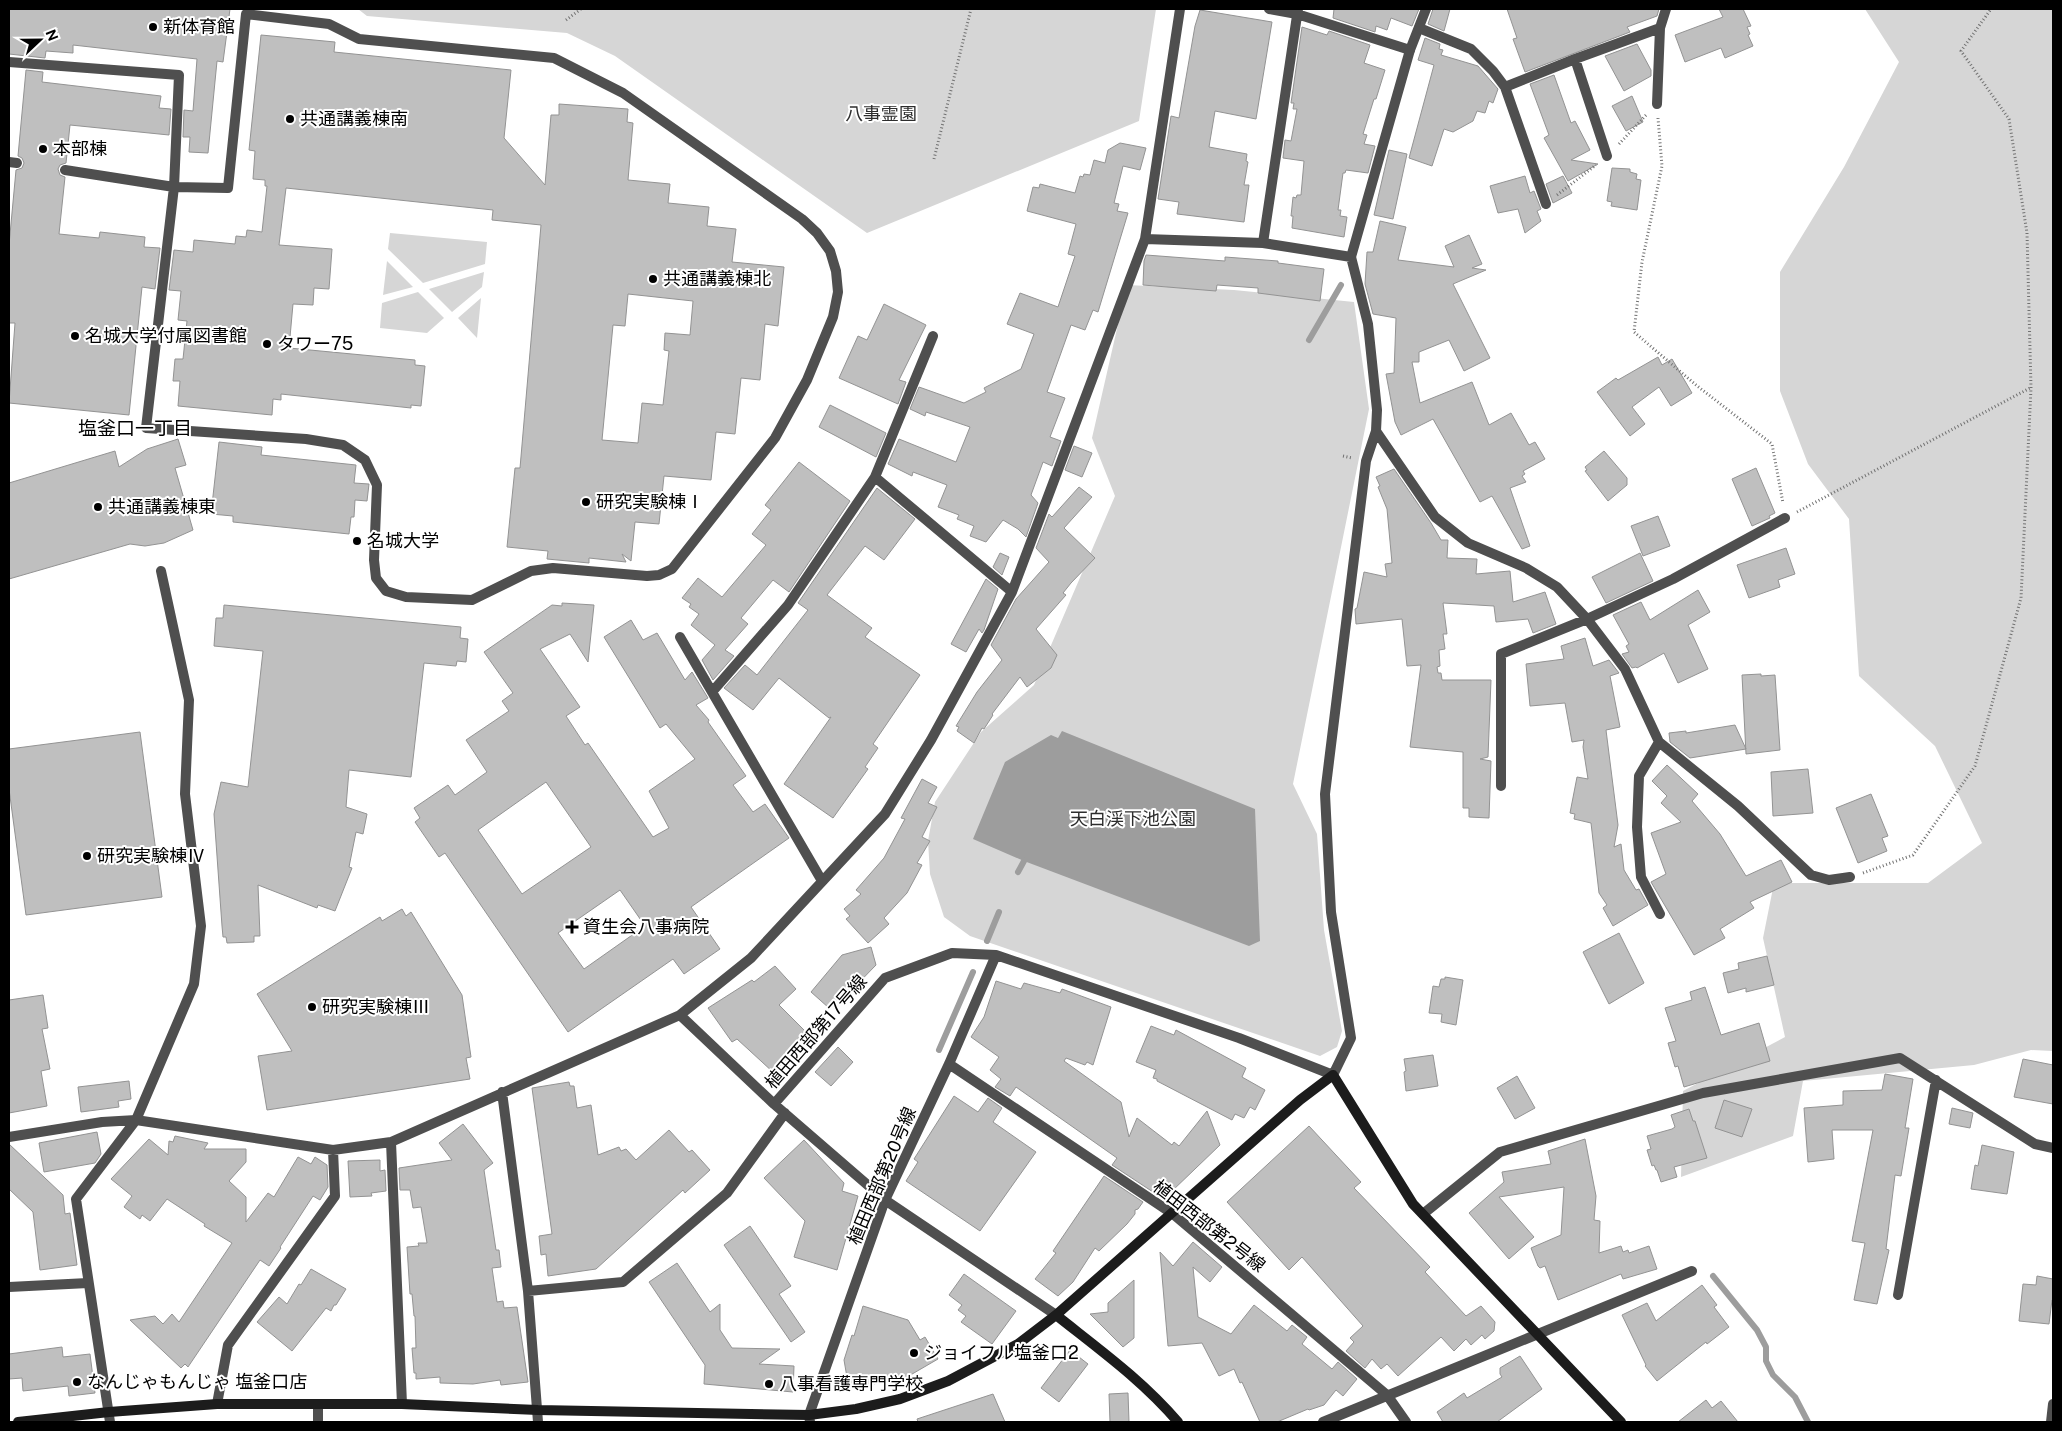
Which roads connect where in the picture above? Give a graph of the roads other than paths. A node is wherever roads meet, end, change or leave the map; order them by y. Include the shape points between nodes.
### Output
1 (1180, 9) edge
2 (1269, 9) edge
3 (1426, 9) edge
4 (1666, 9) edge
5 (1297, 11) edge
6 (1419, 28) junction
7 (1660, 28) junction
8 (1410, 50) junction
9 (1575, 59) junction
10 (9, 62) edge
11 (1505, 87) junction
12 (1657, 104) road end
13 (1607, 156) road end
14 (65, 170) dead end
15 (174, 187) junction
16 (1546, 204) road end
17 (1144, 239) junction
18 (1263, 243) junction
19 (1351, 258) junction
20 (933, 336) dead end
21 (1376, 431) junction
22 (875, 477) junction
23 (1785, 518) road end
24 (161, 571) dead end
25 (1012, 592) junction
26 (1587, 619) junction
27 (680, 637) dead end
28 (712, 692) junction
29 (1659, 742) junction
30 (1501, 786) dead end
31 (1850, 877) road end
32 (822, 881) junction
33 (1660, 914) dead end
34 (996, 955) junction
35 (680, 1015) junction
36 (949, 1064) junction
37 (1333, 1075) junction
38 (1936, 1080) junction
39 (502, 1092) junction
40 (774, 1104) junction
41 (784, 1113) junction
42 (136, 1120) junction
43 (9, 1137) edge
44 (391, 1142) junction
45 (2053, 1148) edge
46 (332, 1150) junction
47 (886, 1200) junction
48 (1173, 1214) junction
49 (1422, 1214) junction
50 (1692, 1271) dead end
51 (88, 1284) junction
52 (9, 1287) edge
53 (528, 1291) junction
54 (1898, 1295) dead end
55 (1056, 1315) junction
56 (1538, 1334) junction
57 (1387, 1395) junction
58 (218, 1404) junction
59 (402, 1404) junction
60 (2053, 1404) edge
61 (318, 1405) junction
62 (538, 1410) junction
63 (109, 1417) edge
64 (809, 1418) edge
65 (18, 1422) edge
66 (318, 1422) edge
67 (538, 1422) edge
68 (1178, 1422) edge
69 (1323, 1422) edge
70 (1406, 1422) edge
71 (1620, 1422) edge
72 (2051, 1422) edge

1 - 17 street
2 - 5 street
3 - 6 street
4 - 7 street
5 - 8 street
5 - 18 street
6 - 8 street
6 - 11 street via 1471,49
7 - 9 street
7 - 12 street
8 - 19 street
9 - 11 street
9 - 13 street
10 - 15 street via 179,74
11 - 16 street
14 - 15 street
15 - 15 street via 146,428 306,439 344,445 365,460 377,484 376,578 386,591 406,597 472,600 541,569 647,576 659,576 672,569 776,438 808,380 833,317 838,292 830,251 802,219 623,93 554,58 359,39 329,24 246,14 228,188
17 - 18 street
17 - 25 street
18 - 19 street
19 - 21 street via 1368,324
20 - 22 street
21 - 26 street via 1435,517 1468,544 1526,568 1557,587
21 - 37 street via 1366,461 1325,794 1331,912 1351,1038
22 - 25 street
22 - 28 street via 788,605
23 - 26 street via 1673,579
24 - 42 street via 190,700 185,794 201,926 194,984
25 - 32 street via 931,740 885,814
26 - 29 street via 1625,669
26 - 30 street via 1501,654
27 - 28 street
28 - 32 street
29 - 31 street via 1738,806 1811,875 1829,880
29 - 33 street via 1639,776 1637,827 1642,877
32 - 35 street via 751,958
34 - 36 street, 植田西部第20号線
34 - 37 street, 植田西部第17号線 via 1239,1038
34 - 40 street, 植田西部第17号線 via 952,953 885,978
35 - 39 street
35 - 40 street
36 - 47 street, 植田西部第20号線
36 - 48 street, 植田西部第2号線
37 - 48 street via 1300,1100
37 - 49 street
38 - 45 street via 2035,1144
38 - 49 street via 1900,1058 1703,1093 1500,1152
38 - 54 street
39 - 44 street
39 - 53 street
40 - 41 street
41 - 47 street
41 - 53 street via 727,1193 624,1282
42 - 43 street via 102,1122
42 - 46 street
42 - 51 street via 76,1199
44 - 46 street
44 - 59 street
46 - 58 street via 336,1196 228,1345
47 - 55 street
47 - 64 street, 植田西部第20号線
48 - 55 street
48 - 57 street, 植田西部第2号線
49 - 56 street
50 - 56 street
51 - 52 street
51 - 63 street
53 - 62 street
55 - 64 street via 1018,1344 948,1381 900,1399
55 - 68 street via 1125,1369
56 - 57 street
56 - 71 street
57 - 69 street
57 - 70 street, 植田西部第2号線
58 - 61 street
58 - 63 street
59 - 61 street
59 - 62 street
60 - 72 street
61 - 66 street
62 - 64 street
62 - 67 street
63 - 65 street

